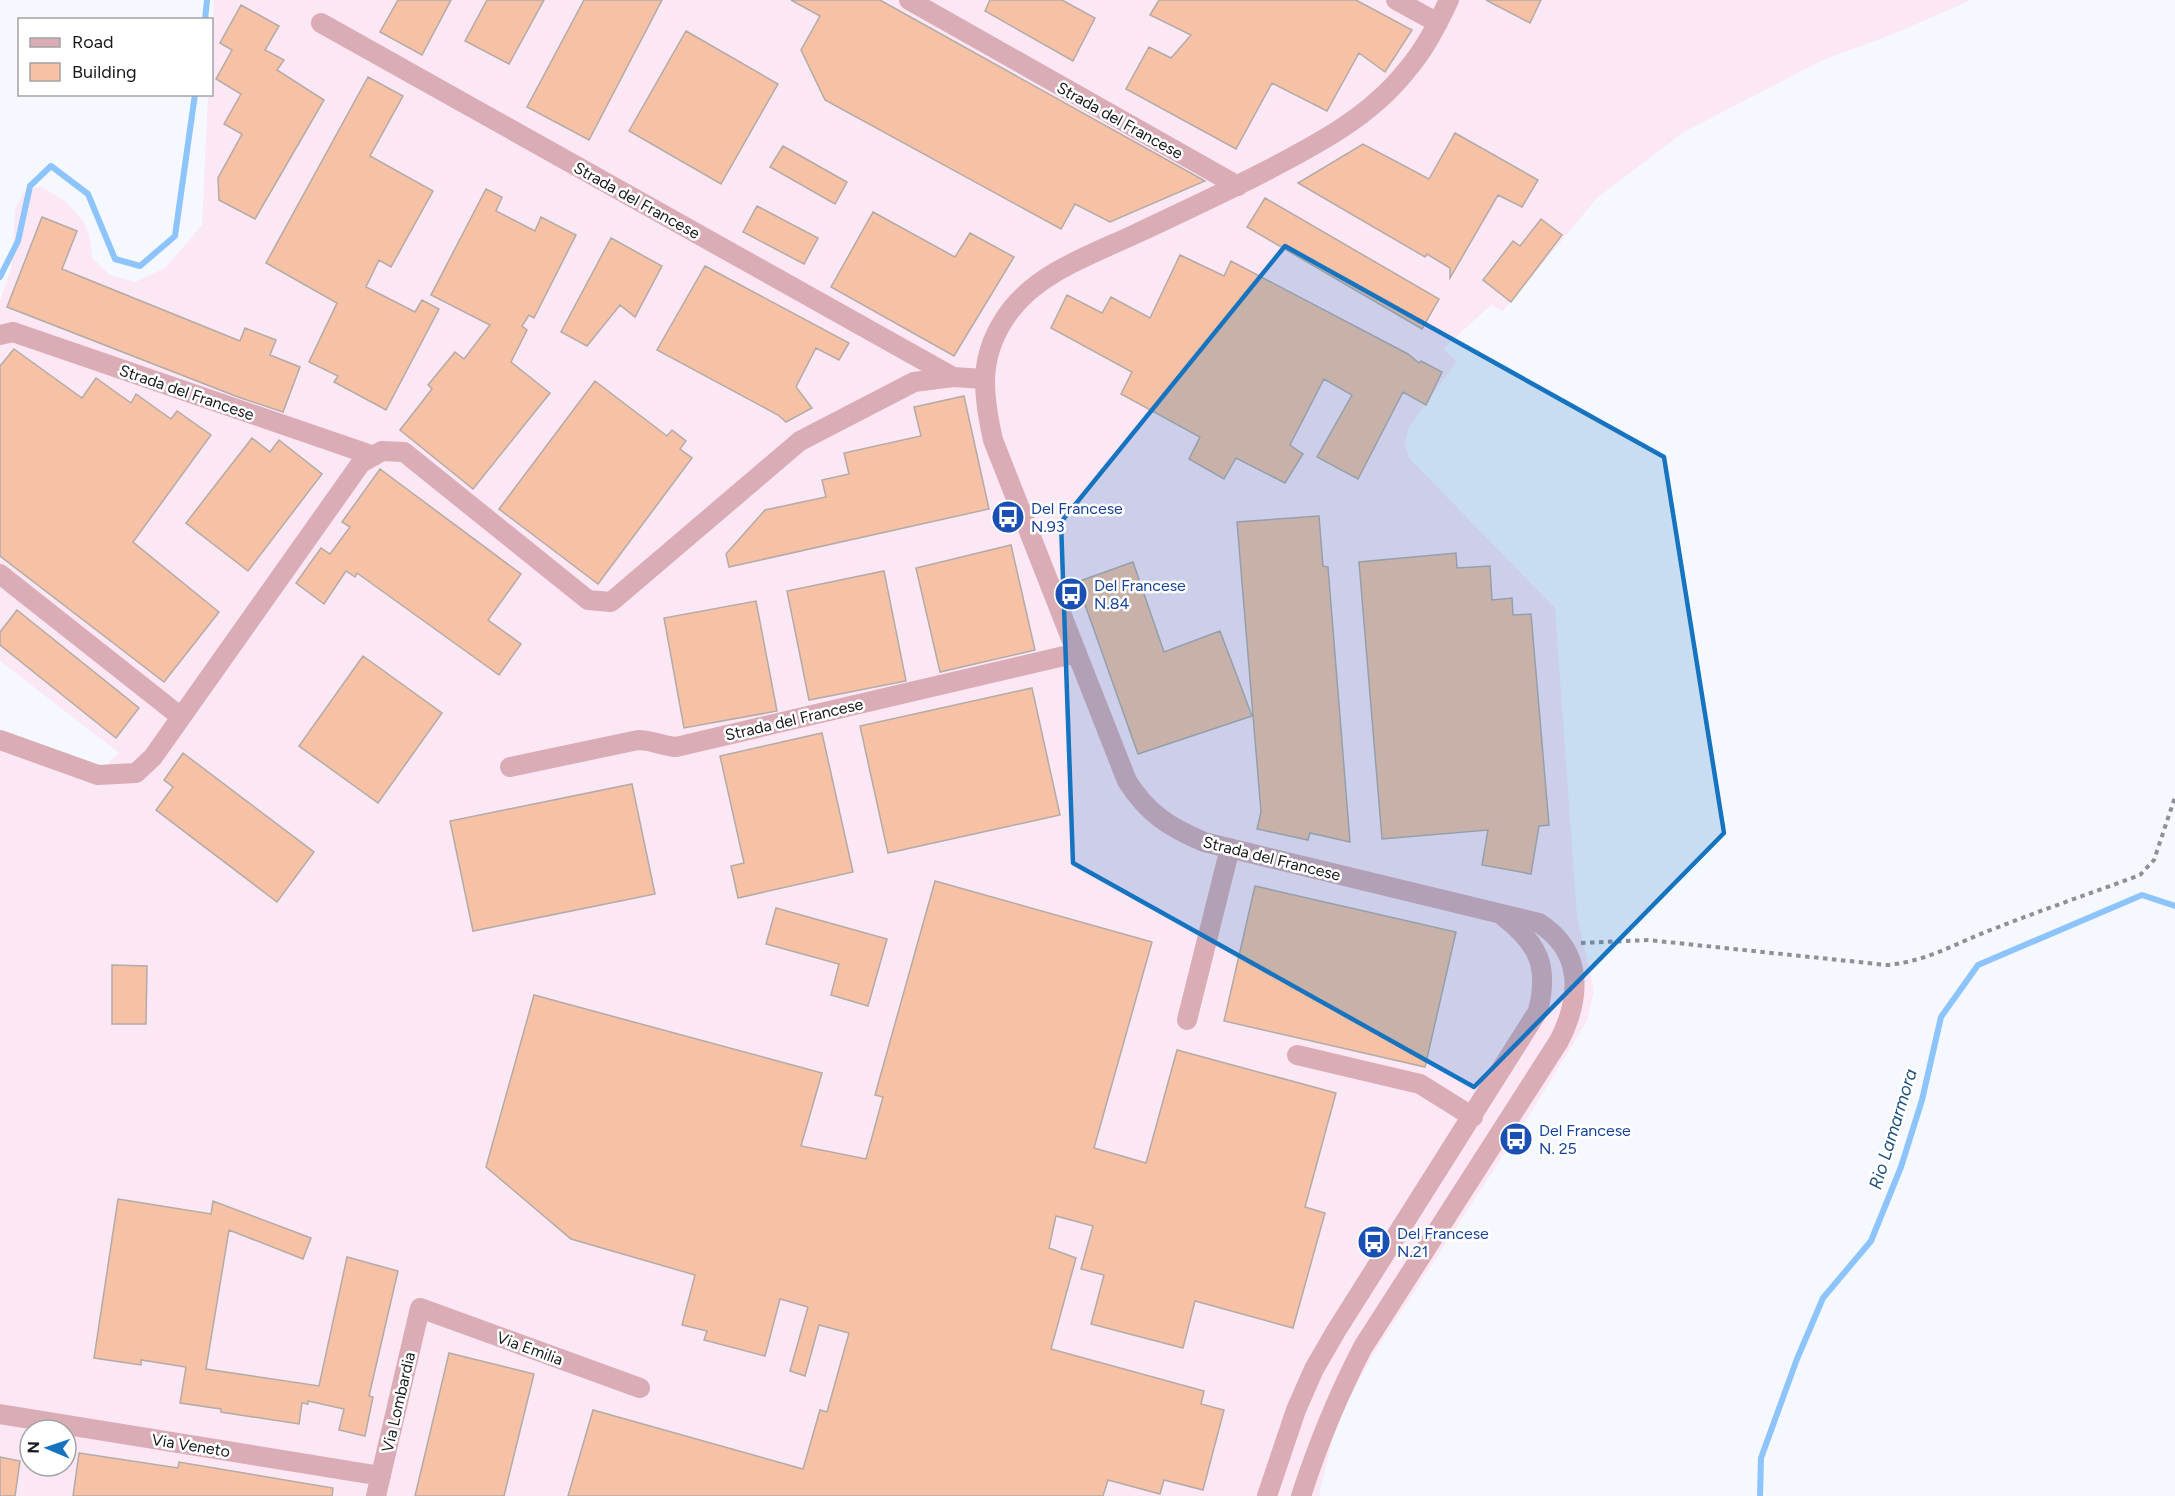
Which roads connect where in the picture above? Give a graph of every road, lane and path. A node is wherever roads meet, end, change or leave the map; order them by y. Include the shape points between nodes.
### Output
1 (909, 0) edge
2 (1396, 0) edge
3 (1449, 0) edge
4 (321, 23) dead end
5 (1438, 23) junction
6 (1238, 186) junction
7 (0, 335) edge
8 (953, 377) junction
9 (984, 379) junction
10 (374, 456) junction
11 (0, 574) edge
12 (1077, 653) junction
13 (181, 717) junction
14 (0, 740) edge
15 (510, 767) dead end
16 (2175, 797) edge
17 (1230, 848) junction
18 (1501, 915) junction
19 (1563, 944) junction
20 (1187, 1020) dead end
21 (1297, 1055) dead end
22 (1469, 1123) junction
23 (1492, 1146) junction
24 (420, 1308) joint
25 (640, 1388) dead end
26 (1306, 1388) junction
27 (1336, 1401) junction
28 (0, 1414) edge
29 (381, 1476) junction
30 (376, 1496) edge
31 (1267, 1496) edge
32 (1301, 1496) edge

1 - 6 street, Strada del Francese
2 - 5 street
3 - 5 street, Strada del Francese
4 - 8 street, Strada del Francese
5 - 6 street, Strada del Francese via 1407,71 1371,106 1332,136
6 - 9 street, Strada del Francese via 1085,257 1035,286 1000,326 985,361
7 - 10 street, Strada del Francese via 13,332
8 - 9 street, Strada del Francese
8 - 10 street, Strada del Francese via 914,382 800,441 611,602 588,600 404,452 382,451
9 - 12 street, Strada del Francese via 993,441
10 - 13 street via 362,463
11 - 13 street
12 - 15 street, Strada del Francese via 676,747 638,740
12 - 17 street, Strada del Francese via 1136,796 1175,829
13 - 14 street via 153,757 136,773 98,775
16 - 19 path via 2154,860 2140,875 1907,963 1887,965 1648,940
17 - 18 street, Strada del Francese
17 - 20 street
18 - 19 street, Strada del Francese via 1539,923
18 - 22 street, Strada del Francese via 1528,938 1536,951 1543,972 1542,994 1531,1025
19 - 23 street, Strada del Francese via 1576,984 1569,1022
21 - 22 street via 1420,1084
22 - 23 street
22 - 26 street, Strada del Francese via 1336,1331
23 - 27 street, Strada del Francese via 1364,1347
24 - 25 street, Via Emilia
24 - 29 street, Via Lombardia
26 - 27 street
26 - 31 street, Strada del Francese
27 - 32 street, Strada del Francese
28 - 29 street, Via Veneto
29 - 30 street, Via Lombardia

